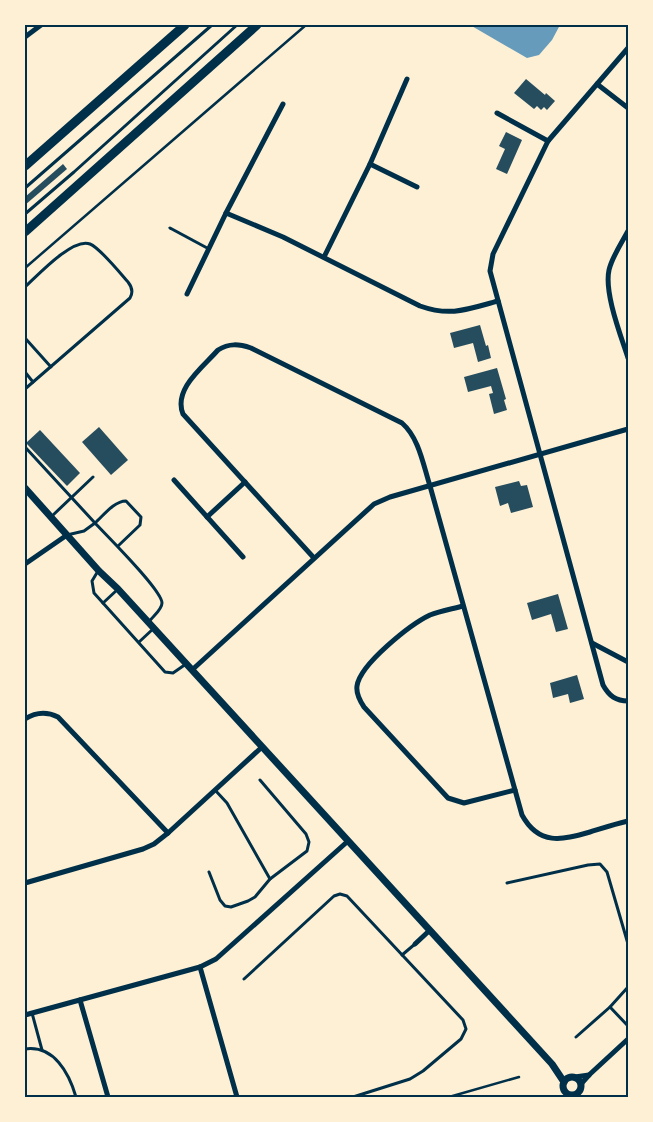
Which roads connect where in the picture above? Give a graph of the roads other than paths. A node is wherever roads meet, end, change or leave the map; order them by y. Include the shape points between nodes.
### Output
1 (42, 25) edge
2 (186, 25) edge
3 (212, 25) edge
4 (237, 25) edge
5 (257, 25) edge
6 (25, 38) edge
7 (628, 48) edge
8 (407, 79) dead end
9 (597, 84) junction
10 (283, 104) dead end
11 (628, 108) edge
12 (497, 113) dead end
13 (548, 141) junction
14 (370, 164) junction
15 (25, 166) edge
16 (417, 187) dead end
17 (25, 188) edge
18 (226, 213) junction
19 (25, 214) edge
20 (170, 228) dead end
21 (25, 232) edge
22 (628, 232) edge
23 (209, 249) junction
24 (324, 257) junction
25 (25, 288) edge
26 (187, 294) dead end
27 (498, 301) junction
28 (25, 338) edge
29 (628, 358) edge
30 (50, 367) junction
31 (25, 372) edge
32 (34, 382) junction
33 (25, 389) edge
34 (628, 429) edge
35 (25, 447) edge
36 (541, 455) junction
37 (93, 476) dead end
38 (174, 480) dead end
39 (245, 482) junction
40 (430, 486) junction
41 (25, 488) edge
42 (71, 497) junction
43 (51, 516) junction
44 (207, 517) junction
45 (95, 523) junction
46 (66, 535) junction
47 (118, 546) junction
48 (242, 558) dead end
49 (314, 558) junction
50 (25, 564) edge
51 (99, 571) junction
52 (118, 589) junction
53 (103, 604) junction
54 (463, 606) junction
55 (148, 623) junction
56 (154, 629) junction
57 (139, 642) junction
58 (592, 642) junction
59 (628, 662) edge
60 (186, 664) junction
61 (192, 670) junction
62 (628, 701) edge
63 (25, 719) edge
64 (262, 747) junction
65 (260, 780) dead end
66 (215, 790) junction
67 (515, 790) junction
68 (628, 821) edge
69 (168, 833) junction
70 (348, 841) junction
71 (209, 872) dead end
72 (270, 879) junction
73 (25, 883) edge
74 (507, 883) dead end
75 (430, 930) junction
76 (415, 944) joint
77 (628, 944) edge
78 (402, 955) junction
79 (200, 967) junction
80 (244, 979) dead end
81 (628, 987) edge
82 (80, 1000) junction
83 (610, 1007) junction
84 (32, 1013) junction
85 (25, 1015) edge
86 (628, 1026) edge
87 (576, 1037) dead end
88 (628, 1039) edge
89 (25, 1049) edge
90 (42, 1050) junction
91 (552, 1064) junction
92 (589, 1075) junction
93 (573, 1077) junction
94 (564, 1082) junction
95 (581, 1090) edge
96 (574, 1096) edge
97 (76, 1097) edge
98 (108, 1097) edge
99 (237, 1097) edge
100 (353, 1097) edge

1 - 6 street
2 - 15 main road
3 - 17 lane
4 - 19 lane
5 - 21 main road
7 - 9 street
8 - 14 street
9 - 11 street
9 - 13 street
10 - 18 street
12 - 13 street
13 - 27 street via 493,254 490,271
14 - 16 street
14 - 24 street
18 - 23 street
18 - 24 street
20 - 23 lane
22 - 29 street via 609,269 608,280
23 - 26 street
24 - 27 street via 434,311 461,311
25 - 30 lane via 60,256 84,243 95,247 131,287 130,298
27 - 36 street
28 - 30 lane
30 - 32 lane
31 - 32 lane
32 - 33 lane
34 - 36 street
35 - 42 lane
36 - 40 street
36 - 58 street
37 - 42 lane
38 - 44 street
39 - 40 street via 185,418 181,406 184,389 218,350 231,345 251,348 402,423 415,438
39 - 44 street
39 - 49 street
40 - 49 street via 374,504
40 - 54 street
41 - 43 street
42 - 43 lane
42 - 45 lane
43 - 46 street
44 - 48 street
45 - 46 lane via 84,531
45 - 47 lane
45 - 47 lane via 117,503 126,501 142,520
46 - 50 street
46 - 51 street
47 - 55 lane via 162,600 161,607
49 - 61 street
51 - 52 street
51 - 53 lane via 92,585
52 - 53 lane
52 - 55 street
53 - 57 lane
54 - 67 street
54 - 67 street via 432,614 408,628 366,667 357,685 358,697 448,798 464,803
55 - 56 street
56 - 57 lane
56 - 60 street
57 - 60 lane via 168,673
58 - 59 street
58 - 62 street via 606,689 614,698
60 - 61 street
61 - 64 street
63 - 69 street via 44,712 58,717
64 - 66 street
64 - 70 street
65 - 72 lane via 304,831 309,842 305,854
66 - 69 street
66 - 72 lane via 227,803
67 - 68 street via 526,822 545,837 567,838
69 - 73 street via 143,850
70 - 75 street
70 - 79 street via 227,950
71 - 72 lane via 220,900 231,907 255,897
74 - 77 lane via 600,864 607,872
75 - 76 street
75 - 91 street
76 - 78 lane
78 - 80 lane via 347,896 340,894
78 - 100 lane via 463,1020 466,1029 461,1038 424,1071 395,1085
79 - 82 street
79 - 99 street
81 - 83 lane
82 - 84 street
82 - 98 street
83 - 86 lane
83 - 87 lane
84 - 85 street
84 - 90 lane
88 - 92 street
89 - 90 lane
90 - 97 lane via 60,1064 71,1080
91 - 93 street
91 - 94 street
92 - 93 street
92 - 95 street
93 - 94 street
93 - 95 street
94 - 96 street via 565,1091
95 - 96 street

